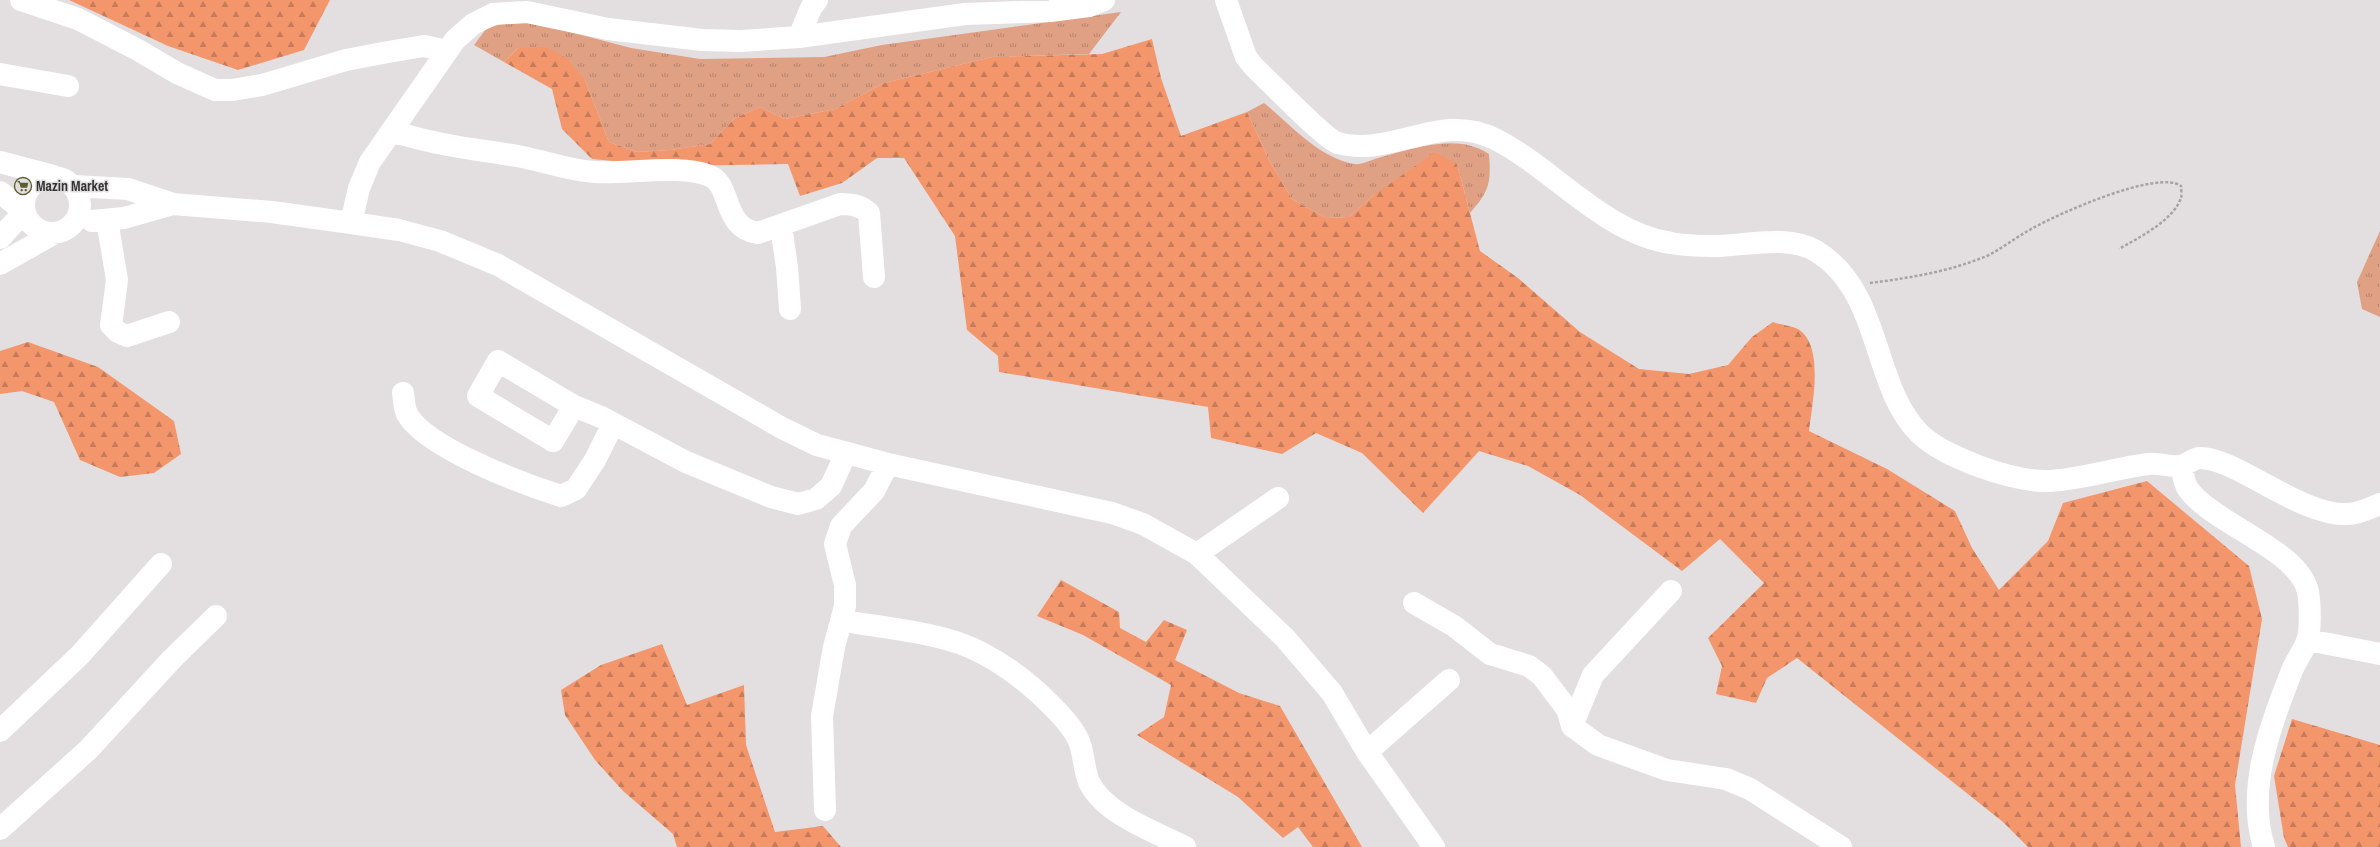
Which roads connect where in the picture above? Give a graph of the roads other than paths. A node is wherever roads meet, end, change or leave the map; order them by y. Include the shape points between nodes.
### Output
1 (21, 0) edge
2 (817, 0) edge
3 (1104, 0) edge
4 (1233, 4) edge
5 (491, 7) edge
6 (799, 37) junction
7 (447, 51) junction
8 (0, 74) edge
9 (68, 86) dead end
10 (392, 132) junction
11 (0, 162) edge
12 (53, 176) junction
13 (73, 186) junction
14 (0, 192) edge
15 (173, 204) junction
16 (24, 212) junction
17 (107, 220) junction
18 (351, 223) junction
19 (781, 226) junction
20 (64, 228) junction
21 (0, 238) edge
22 (0, 264) edge
23 (874, 277) dead end
24 (790, 309) dead end
25 (169, 322) dead end
26 (403, 393) dead end
27 (574, 406) dead end
28 (613, 424) junction
29 (846, 453) junction
30 (888, 464) junction
31 (2180, 466) junction
32 (1278, 498) dead end
33 (2380, 504) edge
34 (1197, 554) junction
35 (161, 564) dead end
36 (1671, 591) dead end
37 (1414, 603) dead end
38 (216, 616) dead end
39 (843, 621) junction
40 (2308, 640) junction
41 (2380, 654) edge
42 (1450, 680) dead end
43 (1572, 726) junction
44 (0, 731) edge
45 (1367, 752) junction
46 (825, 810) dead end
47 (0, 829) edge
48 (1185, 847) edge
49 (1434, 847) edge
50 (1841, 847) edge
51 (2264, 847) edge

1 - 7 street via 78,19 177,73 215,90 262,85 346,60 388,52 424,46
2 - 6 street
3 - 6 street via 1089,6 1050,11 965,14
4 - 31 street via 1246,57 1335,143 1376,146 1450,128 1493,138 1550,175 1618,226 1669,243 1713,246 1794,243 1813,249 1830,261 1850,285 1867,315 1890,382 1905,413 1920,434 1945,452 1981,467 2020,478 2048,481 2156,463
5 - 6 street via 608,29 702,40 741,41
5 - 7 street
7 - 10 street
8 - 9 street
10 - 18 street via 370,162 359,188
10 - 19 street via 443,144 528,158 576,170 674,170 711,176 719,184 740,226 749,232 758,233
11 - 12 street
12 - 13 street
12 - 16 street via 44,177 30,186 23,203
13 - 15 street via 128,189
13 - 20 street via 80,200 78,216
14 - 16 street
15 - 17 street via 124,218
15 - 18 street via 272,212
16 - 20 street via 33,226 47,233
16 - 21 street
17 - 20 street
17 - 25 street via 117,280 110,325 127,336
18 - 29 street via 399,230 440,241 498,265 782,428 817,444
19 - 23 street via 840,204 864,208 869,213
19 - 24 street
20 - 22 street
26 - 28 street via 406,412 414,424 436,441 534,488 561,496 576,489 595,460
27 - 28 street
28 - 29 street via 700,469 771,497 798,504 816,499 831,486
29 - 30 street
30 - 34 street via 1112,513 1144,524
30 - 39 street via 874,491 841,526 835,544 845,584
31 - 33 street via 2199,458 2228,465 2313,507 2331,513 2359,512
31 - 40 street via 2187,488 2202,504 2282,557 2295,569 2308,592
32 - 34 street
34 - 45 street via 1248,601 1299,654 1332,693
35 - 44 street via 80,655
36 - 43 street via 1593,675
37 - 43 street via 1454,626 1490,654 1529,666 1542,676 1567,710
38 - 47 street via 172,659 88,750
39 - 46 street via 834,647 822,716
39 - 48 street via 922,634 959,643 986,654 1025,682 1054,708 1079,742 1089,782 1105,803 1131,821
40 - 41 street
40 - 51 street via 2292,672 2264,755 2258,786 2258,814
42 - 45 street
43 - 50 street via 1598,745 1642,762 1667,770 1726,779 1750,789
45 - 49 street

